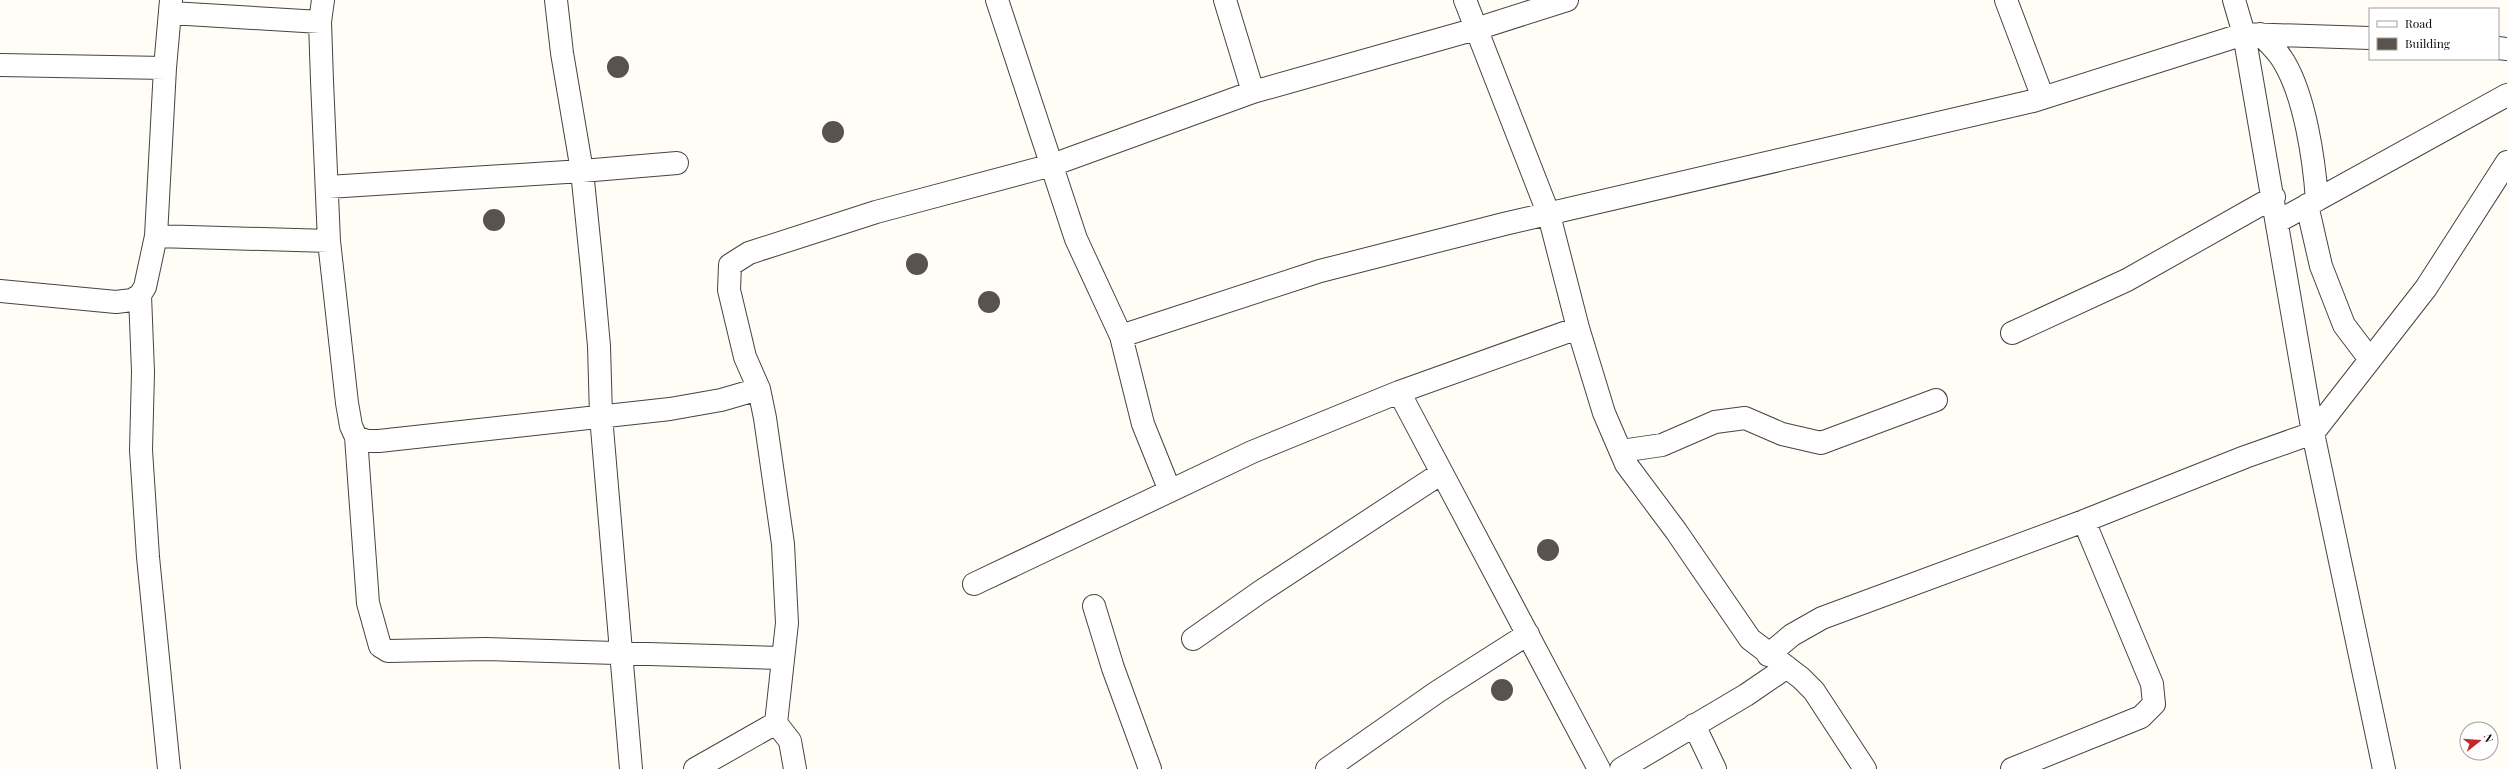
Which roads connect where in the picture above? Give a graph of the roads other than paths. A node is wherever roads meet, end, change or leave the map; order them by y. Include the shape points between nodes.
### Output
1 (323, 0) edge
2 (556, 0) edge
3 (997, 0) edge
4 (1225, 0) edge
5 (1465, 0) edge
6 (1567, 0) edge
7 (2006, 0) edge
8 (2234, 0) edge
9 (171, 7) edge
10 (320, 22) junction
11 (1476, 30) junction
12 (2252, 34) junction
13 (2369, 38) edge
14 (0, 65) edge
15 (165, 68) junction
16 (1253, 92) junction
17 (2507, 95) edge
18 (2043, 98) junction
19 (2507, 162) edge
20 (677, 163) dead end
21 (1052, 165) junction
22 (582, 171) junction
23 (328, 187) junction
24 (2274, 198) junction
25 (2312, 203) junction
26 (1549, 215) junction
27 (2276, 222) junction
28 (156, 236) junction
29 (329, 241) junction
30 (0, 291) edge
31 (140, 295) junction
32 (1578, 328) junction
33 (2012, 333) dead end
34 (1121, 336) junction
35 (2369, 358) junction
36 (759, 389) junction
37 (1399, 392) junction
38 (1936, 400) dead end
39 (601, 416) junction
40 (2313, 433) junction
41 (356, 437) junction
42 (1621, 451) junction
43 (1440, 474) junction
44 (1170, 491) junction
45 (2084, 521) junction
46 (974, 584) dead end
47 (1094, 606) dead end
48 (1528, 634) junction
49 (1193, 639) dead end
50 (620, 655) junction
51 (1768, 655) junction
52 (782, 658) junction
53 (1787, 667) junction
54 (776, 723) junction
55 (1694, 725) junction
56 (169, 769) edge
57 (631, 769) edge
58 (695, 769) edge
59 (795, 769) edge
60 (1150, 769) edge
61 (1327, 769) edge
62 (1599, 769) edge
63 (1621, 769) edge
64 (1715, 769) edge
65 (1865, 769) edge
66 (2012, 769) edge
67 (2384, 769) edge

1 - 10 street
2 - 22 street via 562,53
3 - 21 street
4 - 16 street
5 - 11 street
6 - 11 street
7 - 18 street
8 - 12 street
9 - 10 street
9 - 15 street
10 - 23 street via 323,129
11 - 16 street
11 - 26 street
12 - 13 street
12 - 18 street
12 - 24 street
12 - 25 street via 2274,48 2293,80 2315,169
14 - 15 street
15 - 28 street
16 - 21 street
17 - 25 street
18 - 26 street
19 - 35 street via 2426,288
20 - 22 street
21 - 34 street via 1076,239
21 - 36 street via 876,212 737,259 730,265 729,290 745,357
22 - 23 street
22 - 39 street via 599,346
23 - 29 street
24 - 27 street
24 - 33 street via 2127,280
25 - 27 street
25 - 35 street via 2322,266 2344,325
26 - 32 street
26 - 34 street via 1320,271
27 - 40 street
28 - 29 street
28 - 31 street via 145,288
29 - 41 street via 347,403 351,426
30 - 31 street via 116,302 132,300
31 - 56 street via 143,372 142,450 148,557
32 - 37 street
32 - 42 street via 1604,412
34 - 44 street via 1143,424
35 - 40 street
36 - 39 street via 721,400
36 - 52 street via 783,544 787,623
37 - 43 street
37 - 44 street via 1252,452
38 - 42 street via 1820,443 1782,434 1745,418 1715,422 1662,445
39 - 41 street via 379,441 367,441
39 - 50 street
40 - 45 street
40 - 67 street
41 - 50 street via 368,603 380,646 388,651 486,649
42 - 51 street via 1626,464 1676,531 1750,639
43 - 48 street
43 - 49 street
44 - 46 street
45 - 51 street via 1822,618 1792,635
45 - 66 street via 2152,684 2154,704 2141,717
47 - 60 street via 1113,668
48 - 61 street via 1437,692
48 - 62 street
50 - 52 street
50 - 57 street
51 - 53 street
52 - 54 street
53 - 55 street via 1746,695
53 - 65 street via 1814,691
54 - 58 street
54 - 59 street via 790,741
55 - 63 street
55 - 64 street

